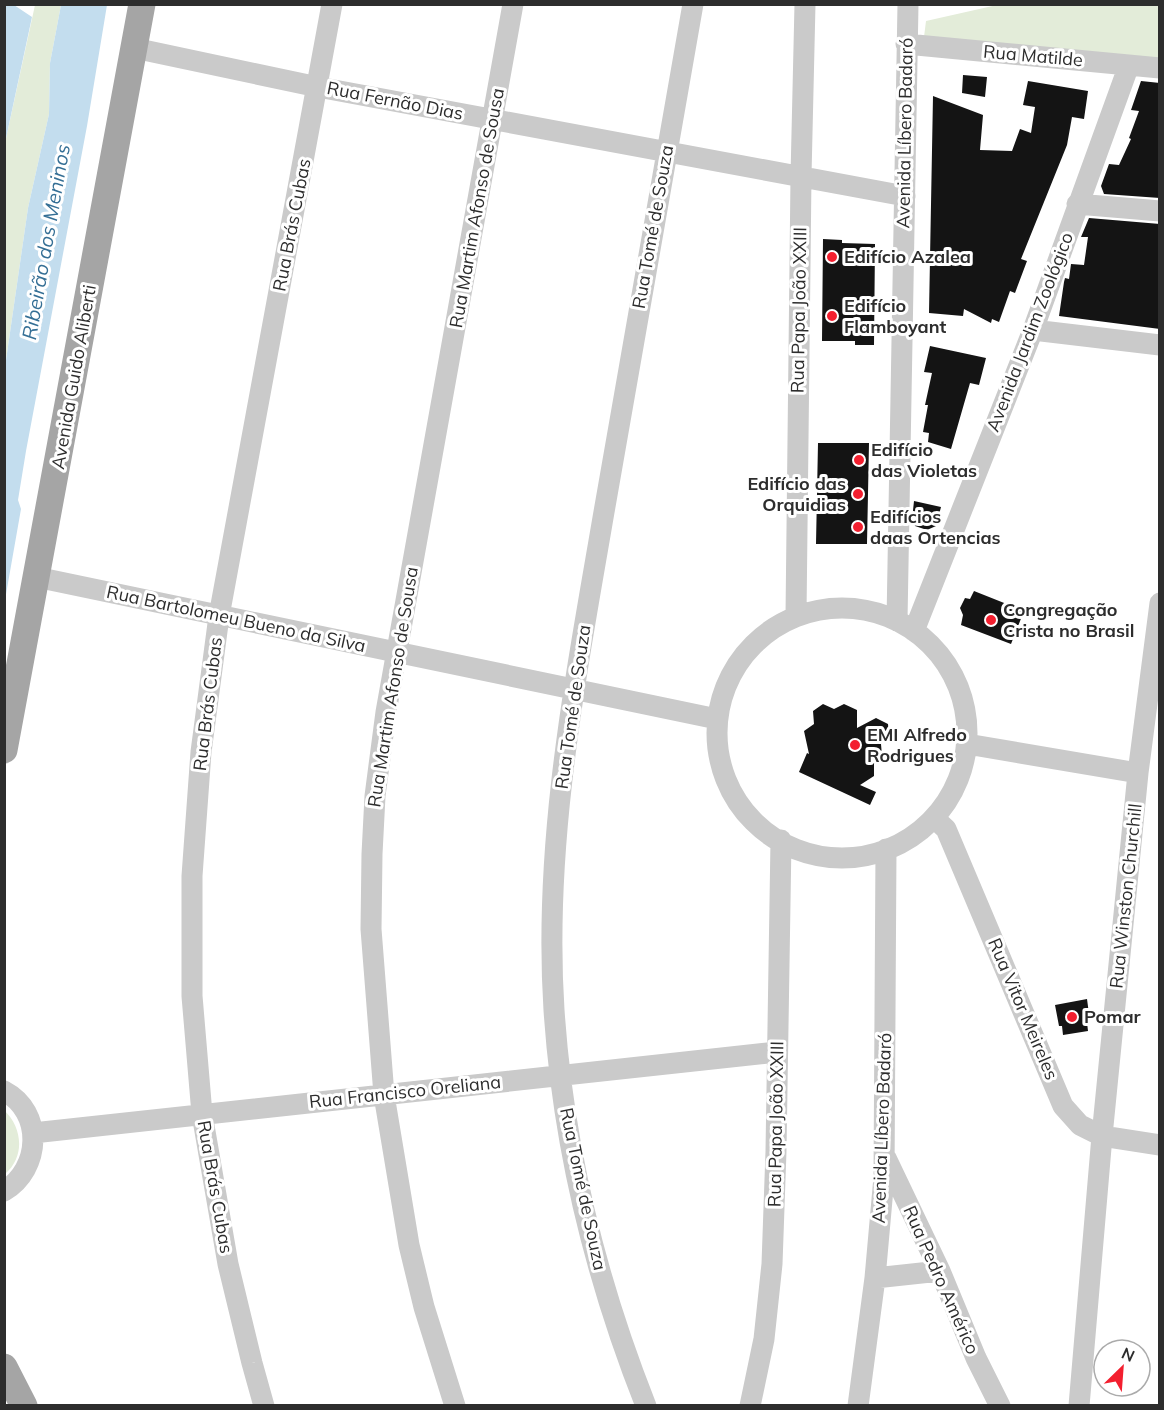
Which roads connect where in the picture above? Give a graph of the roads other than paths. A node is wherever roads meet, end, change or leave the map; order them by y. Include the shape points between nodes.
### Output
1 (142, 4) edge
2 (332, 4) edge
3 (513, 4) edge
4 (693, 4) edge
5 (805, 4) edge
6 (908, 4) edge
7 (906, 44) junction
8 (134, 48) junction
9 (1129, 65) junction
10 (1160, 68) edge
11 (318, 87) junction
12 (493, 119) junction
13 (667, 152) junction
14 (801, 176) junction
15 (905, 196) junction
16 (1077, 204) junction
17 (1160, 211) edge
18 (1033, 330) junction
19 (1160, 345) edge
20 (36, 578) junction
21 (1159, 612) edge
22 (219, 616) junction
23 (796, 616) junction
24 (905, 626) junction
25 (396, 652) junction
26 (573, 690) junction
27 (717, 719) junction
28 (967, 744) junction
29 (4, 750) edge
30 (1138, 774) junction
31 (934, 818) junction
32 (781, 840) junction
33 (886, 849) junction
34 (777, 1052) junction
35 (561, 1075) junction
36 (4, 1091) edge
37 (384, 1095) junction
38 (202, 1114) junction
39 (33, 1132) junction
40 (1102, 1136) junction
41 (1160, 1145) edge
42 (885, 1154) junction
43 (4, 1191) edge
44 (939, 1271) junction
45 (875, 1278) junction
46 (4, 1367) edge
47 (24, 1406) edge
48 (264, 1406) edge
49 (455, 1406) edge
50 (646, 1406) edge
51 (750, 1406) edge
52 (858, 1406) edge
53 (1000, 1406) edge
54 (1079, 1406) edge

1 - 8 main road, Avenida Guido Aliberti
2 - 11 street, Rua Brás Cubas
3 - 12 street, Rua Martim Afonso de Sousa
4 - 13 street, Rua Tomé de Souza
5 - 14 street, Rua Papa João XXIII
6 - 7 street, Avenida Líbero Badaró
7 - 9 street, Rua Matilde
7 - 15 street, Avenida Líbero Badaró
8 - 11 street, Rua Fernão Dias
8 - 20 main road, Avenida Guido Aliberti
9 - 10 street, Rua Matilde
9 - 16 street, Avenida Jardim Zoológico
11 - 12 street, Rua Fernão Dias
11 - 22 street, Rua Brás Cubas
12 - 13 street, Rua Fernão Dias
12 - 25 street, Rua Martim Afonso de Sousa
13 - 14 street, Rua Fernão Dias
13 - 26 street, Rua Tomé de Souza
14 - 15 street, Rua Fernão Dias
14 - 23 street, Rua Papa João XXIII
15 - 24 street, Avenida Líbero Badaró
16 - 17 street
16 - 18 street, Avenida Jardim Zoológico
18 - 19 street
18 - 24 street, Avenida Jardim Zoológico
20 - 22 street, Rua Bartolomeu Bueno da Silva
20 - 29 main road, Avenida Guido Aliberti
21 - 30 street, Rua Winston Churchill
22 - 25 street, Rua Bartolomeu Bueno da Silva
22 - 38 street, Rua Brás Cubas via 201,752 192,876 192,996
23 - 24 street via 830,608 864,610
23 - 27 street via 769,631 746,652 729,678
24 - 28 street via 933,648 949,669 966,718
25 - 26 street, Rua Bartolomeu Bueno da Silva
25 - 37 street, Rua Martim Afonso de Sousa via 375,796 372,854 372,929
26 - 27 street, Rua Bartolomeu Bueno da Silva
26 - 35 street, Rua Tomé de Souza via 554,876 554,1009
27 - 32 street via 724,775 740,806 764,831
28 - 30 street
28 - 31 street via 956,784
30 - 40 street, Rua Winston Churchill
31 - 33 street via 914,835
31 - 40 street, Rua Vitor Meireles via 946,829 1063,1106 1080,1125
32 - 33 street via 826,857 861,856
32 - 34 street, Rua Papa João XXIII
33 - 42 street, Avenida Líbero Badaró
34 - 35 street, Rua Francisco Oreliana
34 - 51 street, Rua Papa João XXIII via 772,1264 764,1339
35 - 37 street, Rua Francisco Oreliana
35 - 50 street, Rua Tomé de Souza via 597,1263
36 - 39 street via 21,1104
37 - 38 street, Rua Francisco Oreliana
37 - 49 street, Rua Martim Afonso de Sousa via 409,1245
38 - 39 street, Rua Francisco Oreliana
38 - 48 street, Rua Brás Cubas via 228,1264
39 - 43 street via 29,1163
40 - 41 street, Rua Vitor Meireles
40 - 54 street, Rua Winston Churchill
42 - 44 street, Rua Pedro Américo
42 - 45 street, Avenida Líbero Badaró
44 - 45 street
44 - 53 street, Rua Pedro Américo
45 - 52 street, Avenida Líbero Badaró
46 - 47 main road

